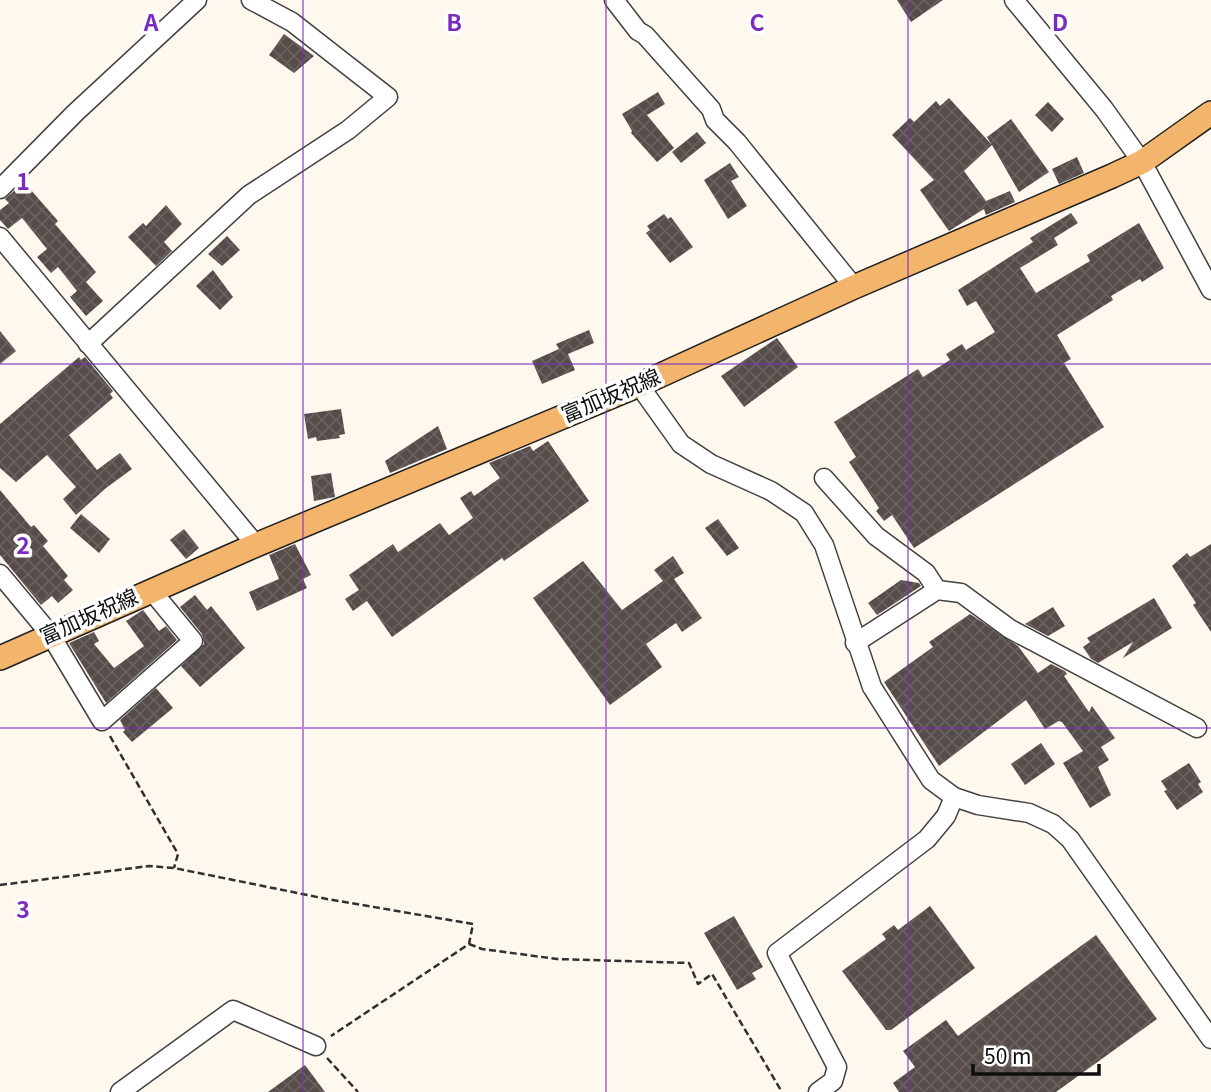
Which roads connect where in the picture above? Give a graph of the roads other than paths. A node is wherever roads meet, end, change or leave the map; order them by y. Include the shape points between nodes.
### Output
1 (197, 0) edge
2 (251, 0) edge
3 (614, 0) edge
4 (1014, 0) edge
5 (1211, 113) edge
6 (1142, 162) junction
7 (0, 189) edge
8 (0, 237) edge
9 (854, 287) junction
10 (1211, 290) edge
11 (88, 344) junction
12 (639, 385) junction
13 (824, 478) dead end
14 (256, 545) junction
15 (0, 574) edge
16 (151, 590) junction
17 (937, 590) junction
18 (50, 634) junction
19 (855, 643) junction
20 (0, 658) edge
21 (1197, 728) dead end
22 (954, 797) junction
23 (1211, 1039) edge
24 (316, 1046) road end
25 (120, 1092) edge
26 (818, 1092) edge

1 - 7 street
2 - 11 street via 292,22 388,97 348,130 249,195
3 - 9 street via 711,109 715,120
4 - 6 street via 1104,108
5 - 6 main road, 富加坂祝線
6 - 9 main road, 富加坂祝線
6 - 10 street
8 - 11 street
9 - 12 main road, 富加坂祝線
11 - 14 street
12 - 14 main road, 富加坂祝線
12 - 19 street via 681,444 804,513 824,545
13 - 17 street via 876,536 926,573
14 - 16 main road, 富加坂祝線
15 - 18 street
16 - 18 main road, 富加坂祝線
16 - 18 street via 193,641 102,721
17 - 19 street
17 - 21 street via 961,593 1010,629
18 - 20 main road, 富加坂祝線
19 - 22 street via 872,687 931,780
22 - 23 street via 1029,813 1053,824 1070,839
22 - 26 street via 946,816 927,839 778,953 837,1067 833,1081
24 - 25 street via 233,1010

